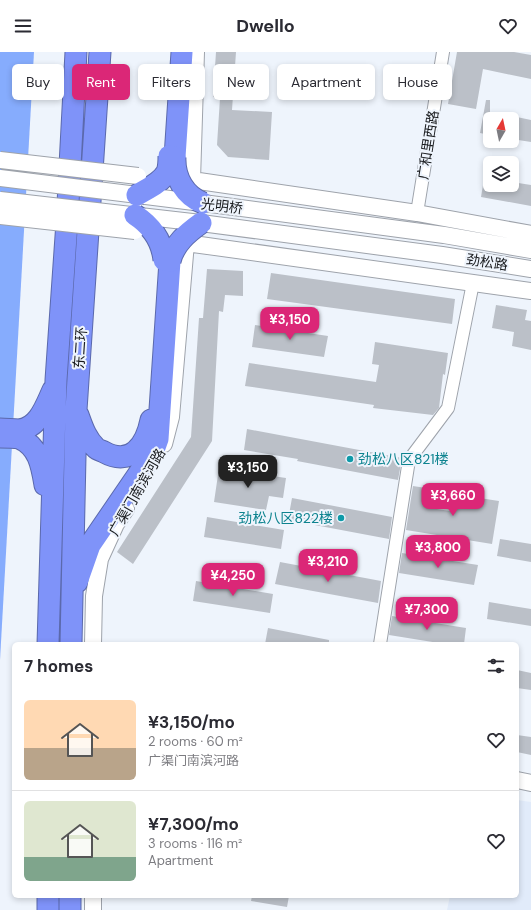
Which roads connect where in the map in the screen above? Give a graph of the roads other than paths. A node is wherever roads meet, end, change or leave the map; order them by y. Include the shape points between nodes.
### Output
1 (76, 52) edge
2 (100, 52) edge
3 (176, 52) edge
4 (182, 52) edge
5 (196, 52) edge
6 (443, 52) edge
7 (172, 157) junction
8 (0, 160) edge
9 (0, 178) edge
10 (160, 179) junction
11 (192, 180) junction
12 (137, 186) junction
13 (0, 200) edge
14 (202, 213) junction
15 (418, 213) junction
16 (0, 216) edge
17 (135, 223) junction
18 (155, 234) junction
19 (531, 234) edge
20 (444, 235) joint
21 (186, 243) junction
22 (531, 250) edge
23 (442, 255) joint
24 (167, 261) junction
25 (531, 269) edge
26 (473, 283) junction
27 (531, 291) edge
28 (56, 380) junction
29 (76, 410) junction
30 (9, 433) edge
31 (52, 506) junction
32 (71, 601) junction
33 (48, 642) edge
34 (71, 642) edge
35 (93, 642) edge
36 (380, 642) edge
37 (519, 780) edge
38 (531, 783) edge
39 (48, 898) edge
40 (70, 898) edge
41 (93, 898) edge
42 (48, 910) edge
43 (70, 910) edge
44 (93, 910) edge

1 - 28 highway, 东二环
2 - 29 highway, 东二环
3 - 7 highway
4 - 7 highway
5 - 11 street
6 - 15 street, 广和里西路
7 - 12 highway, bridge via 164,176 152,186
7 - 14 highway, bridge via 183,189 194,199
8 - 12 street, 光明桥, bridge
9 - 12 street, 光明桥, bridge
10 - 11 street
10 - 12 street
10 - 18 street
11 - 15 street
11 - 21 street, 广渠门南滨河路
12 - 14 street, 光明桥, bridge
13 - 17 street, 光明桥, bridge
14 - 17 street, 光明桥, bridge
14 - 20 street, 光明桥
14 - 23 street, 光明桥
14 - 24 highway, bridge
15 - 19 street
16 - 17 street, 光明桥, bridge
17 - 18 street
17 - 24 highway, bridge via 145,222 152,230
18 - 21 street
20 - 22 street, 劲松路
21 - 26 street
21 - 35 street, 广渠门南滨河路 via 171,417 164,447 116,524 100,559 94,596
23 - 25 street, 劲松路
24 - 29 highway via 152,412 148,432 140,447 130,456 113,457 96,448 85,434
24 - 32 highway via 158,439 150,459 90,545
26 - 27 street
26 - 36 street via 448,408 410,460
28 - 30 highway via 36,422
28 - 31 highway, 东二环
29 - 32 highway, 东二环
30 - 31 highway via 33,449 39,457
31 - 33 highway, 东二环
32 - 34 highway, 东二环
37 - 38 street
39 - 42 highway
40 - 43 highway
41 - 44 street

